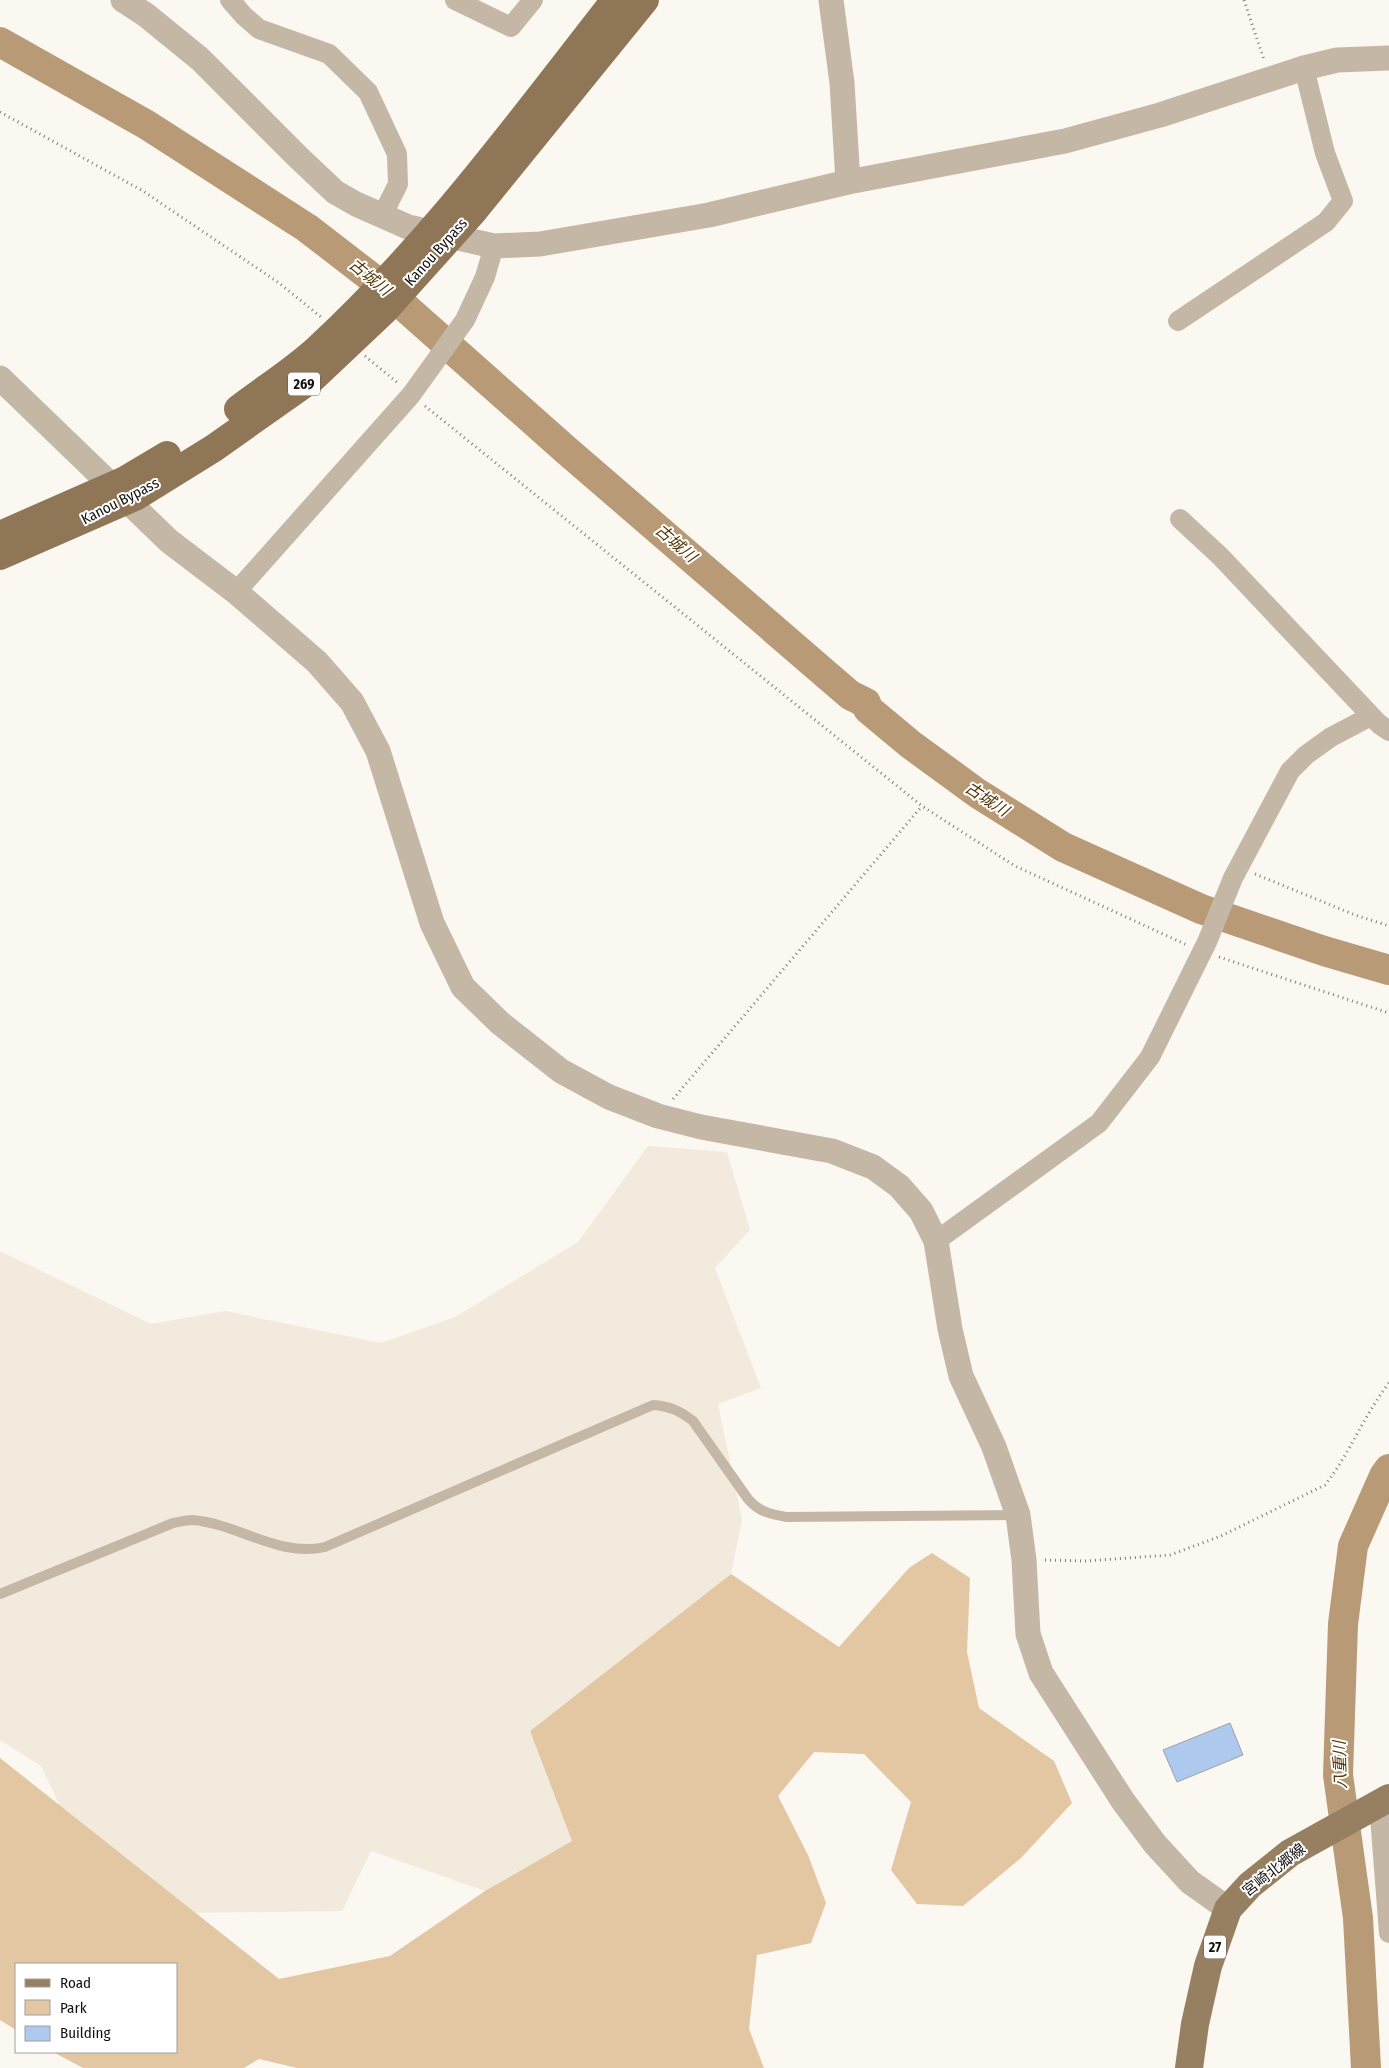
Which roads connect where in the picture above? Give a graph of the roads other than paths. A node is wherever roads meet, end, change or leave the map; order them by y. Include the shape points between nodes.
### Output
1 (123, 0) edge
2 (230, 0) edge
3 (455, 0) edge
4 (533, 0) edge
5 (616, 0) edge
6 (645, 0) edge
7 (831, 0) edge
8 (1389, 58) edge
9 (1304, 68) junction
10 (848, 182) junction
11 (465, 206) junction
12 (382, 216) junction
13 (494, 246) junction
14 (1178, 321) dead end
15 (0, 378) edge
16 (95, 504) junction
17 (1180, 519) dead end
18 (0, 535) edge
19 (0, 556) edge
20 (236, 592) junction
21 (1371, 716) junction
22 (1389, 731) edge
23 (936, 1241) junction
24 (1018, 1515) junction
25 (0, 1594) edge
26 (1384, 1801) edge
27 (1228, 1909) junction
28 (1389, 1933) edge
29 (1189, 2068) edge

1 - 12 street via 200,59 335,192
2 - 12 street via 259,29 329,54 368,92 397,154 398,184
3 - 4 street via 511,27
5 - 11 highway, Kanou Bypass / 269
6 - 11 highway, Kanou Bypass / 269
7 - 10 street via 842,83
8 - 9 street via 1337,60
9 - 10 street via 1064,141
9 - 14 street via 1325,153 1343,201 1326,222
10 - 13 street via 709,215 540,244
11 - 16 highway, Kanou Bypass / 269 via 385,310 313,378 214,448 135,497
12 - 13 street via 408,227
13 - 20 street via 485,277 465,320 416,387
15 - 20 street via 169,541
16 - 18 highway, Kanou Bypass / 269
16 - 19 highway, Kanou Bypass / 269
17 - 21 street via 1220,556
20 - 23 street via 317,662 352,702 378,751 432,923 463,987 500,1023 561,1071 609,1097 658,1116 832,1151 872,1167 899,1186 921,1211
21 - 22 street
21 - 23 street via 1325,742 1290,771 1236,873 1205,947 1150,1057 1099,1123
23 - 24 street via 961,1376 994,1447
24 - 25 lane via 786,1517 767,1513 748,1499 693,1421 667,1406 653,1405 325,1547 302,1550 191,1520 173,1523
24 - 27 street via 1028,1634 1041,1672 1123,1801 1155,1844 1190,1882
26 - 27 main road, 宮崎北郷線 / 27 via 1290,1853 1250,1885
26 - 28 street via 1385,1899
27 - 29 main road, 宮崎北郷線 / 27 via 1208,1966

